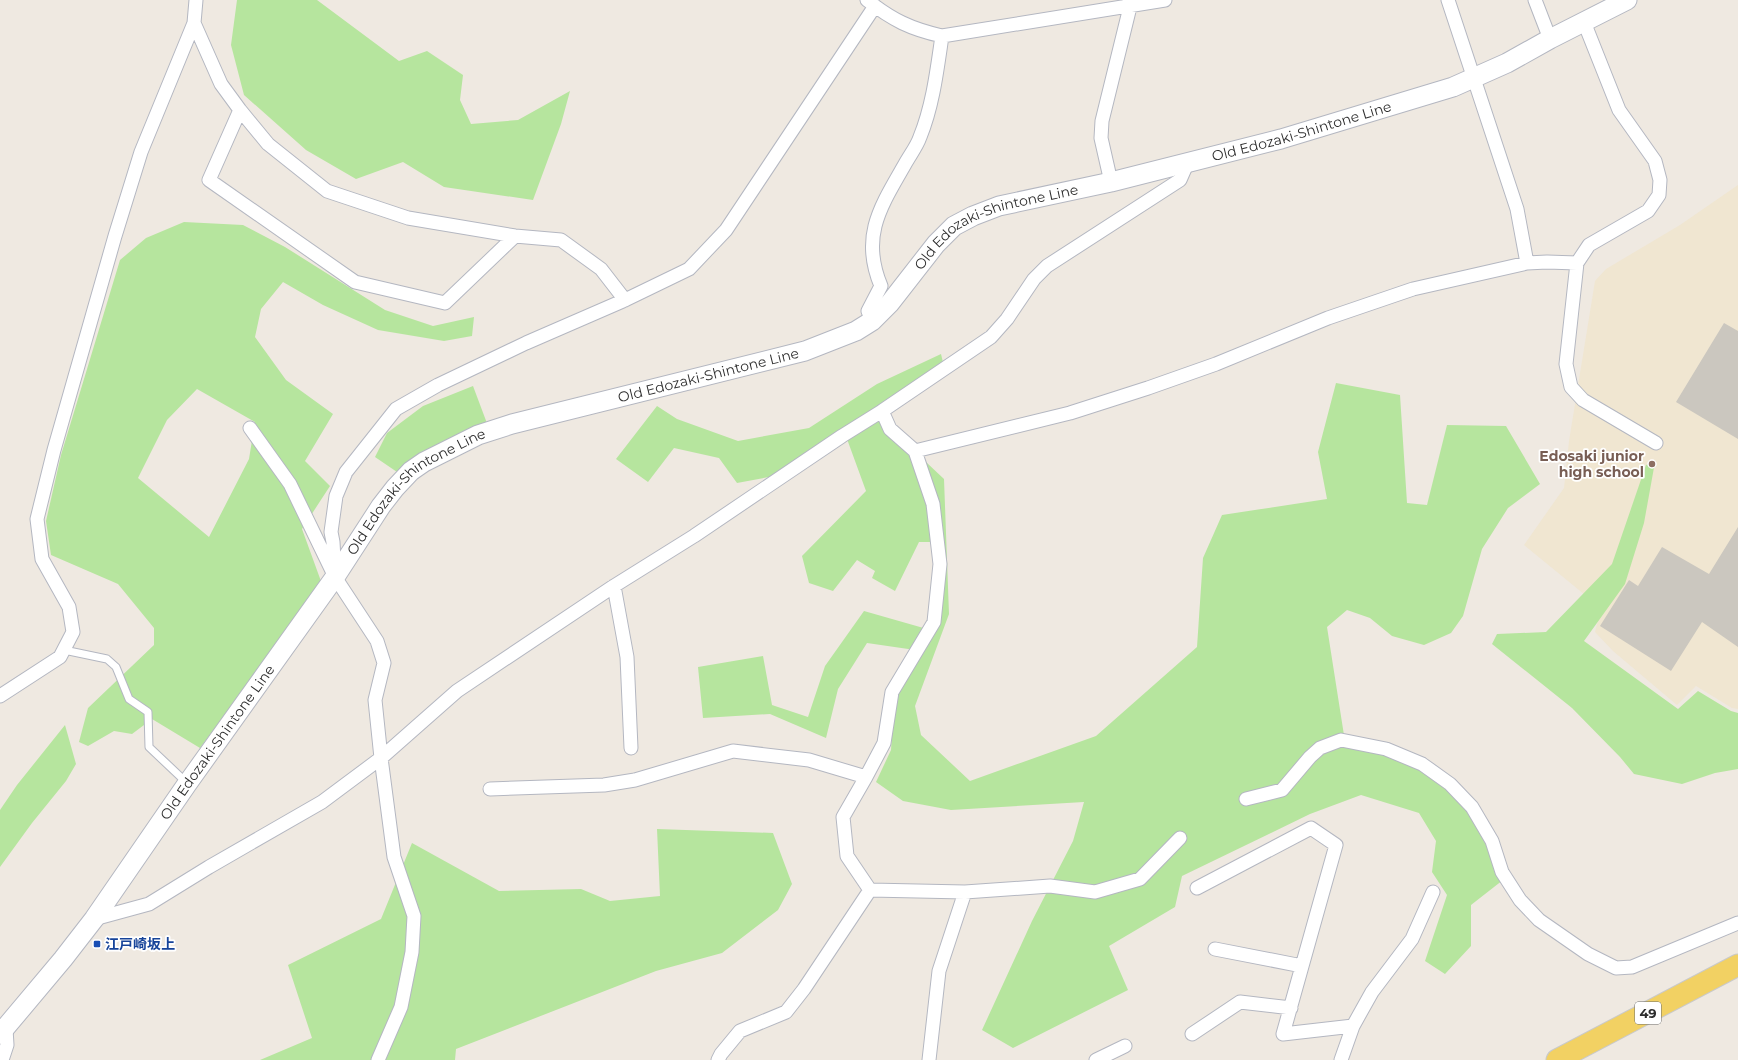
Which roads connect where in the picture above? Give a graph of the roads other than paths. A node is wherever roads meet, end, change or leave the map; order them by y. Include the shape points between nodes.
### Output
1 (196, 0) edge
2 (1164, 0) edge
3 (1448, 0) edge
4 (1535, 0) edge
5 (1627, 0) edge
6 (871, 3) edge
7 (1130, 3) edge
8 (1584, 22) junction
9 (194, 23) junction
10 (942, 36) junction
11 (1550, 39) junction
12 (1473, 79) junction
13 (240, 110) junction
14 (1187, 164) junction
15 (1111, 182) junction
16 (515, 236) junction
17 (1577, 263) junction
18 (1527, 264) junction
19 (625, 300) junction
20 (872, 321) junction
21 (882, 411) junction
22 (250, 428) dead end
23 (1656, 443) dead end
24 (915, 451) junction
25 (335, 577) junction
26 (614, 586) junction
27 (64, 650) junction
28 (0, 696) edge
29 (631, 748) dead end
30 (381, 758) junction
31 (866, 777) junction
32 (187, 784) junction
33 (490, 789) dead end
34 (1246, 799) dead end
35 (1180, 838) dead end
36 (1197, 888) dead end
37 (870, 890) junction
38 (965, 892) junction
39 (1433, 892) dead end
40 (94, 919) junction
41 (1738, 923) edge
42 (1215, 949) dead end
43 (1738, 965) edge
44 (1302, 966) junction
45 (1291, 1008) junction
46 (1353, 1026) junction
47 (3, 1032) edge
48 (1192, 1034) dead end
49 (1125, 1046) dead end
50 (2, 1060) edge
51 (378, 1060) edge
52 (718, 1060) edge
53 (929, 1060) edge
54 (1096, 1060) edge
55 (1341, 1060) edge
56 (1557, 1060) edge

1 - 9 street
2 - 7 street
3 - 12 street
4 - 11 street
5 - 8 street, Old Edozaki-Shintone Line
6 - 10 street via 897,21 916,30
6 - 19 street via 726,230 689,269
7 - 10 street
7 - 15 street via 1102,121 1101,138
8 - 11 street, Old Edozaki-Shintone Line
8 - 17 street via 1619,110 1656,161 1660,180 1659,195 1648,210 1589,245
9 - 13 street via 221,84
9 - 27 street via 141,152 54,450 37,519 42,559 68,607 73,632
10 - 20 street via 931,105 920,138 884,201 874,229 875,270 881,286 868,311
11 - 12 street, Old Edozaki-Shintone Line
12 - 14 street, Old Edozaki-Shintone Line via 1296,134
12 - 18 street via 1517,209
13 - 16 street via 268,144 327,191 408,218
13 - 16 street via 209,180 355,282 445,303
14 - 15 street, Old Edozaki-Shintone Line
14 - 21 street via 1180,180 1047,266 1034,279 1007,319 991,337
15 - 20 street, Old Edozaki-Shintone Line via 999,206 954,226
16 - 19 street via 561,240 601,270
17 - 18 street
17 - 23 street via 1566,364 1571,387 1583,400
18 - 24 street via 1412,289 1328,318 1216,364 1148,388 1070,413
19 - 25 street via 526,343 438,385 396,409 346,472 336,496 331,532
20 - 25 street, Old Edozaki-Shintone Line via 856,331 805,351 512,424 448,449 424,462 395,488
21 - 24 street via 890,429
21 - 26 street
22 - 25 street via 290,484
24 - 31 street via 933,504 940,564 934,622 892,692 884,742
25 - 30 street via 377,641 384,663 375,700
25 - 32 street, Old Edozaki-Shintone Line
26 - 29 street via 627,657
26 - 30 street via 458,691
27 - 28 street via 60,657
27 - 32 lane via 107,659 116,667 129,699 148,712 149,747
30 - 40 street via 322,802 149,904
30 - 51 street via 394,857 414,916 412,952 401,1007
31 - 33 street via 809,760 733,752 635,780 604,785
31 - 37 street via 843,816 847,856
32 - 40 street, Old Edozaki-Shintone Line
34 - 41 street via 1282,790 1320,748 1341,740 1386,749 1422,764 1450,784 1472,807 1492,841 1502,872 1520,900 1539,920 1588,954 1616,968 1632,967
35 - 38 street via 1140,879 1095,892 1050,886
36 - 44 street via 1311,828 1336,845
37 - 38 street
37 - 52 street via 786,1012 740,1031
38 - 53 street via 939,971
39 - 46 street via 1412,939 1372,992
40 - 47 street, Old Edozaki-Shintone Line
42 - 44 street
43 - 56 main road, 49
44 - 45 street
45 - 46 street via 1283,1034
45 - 48 street via 1240,1002
46 - 55 street
47 - 50 street via 7,1045
49 - 54 street

